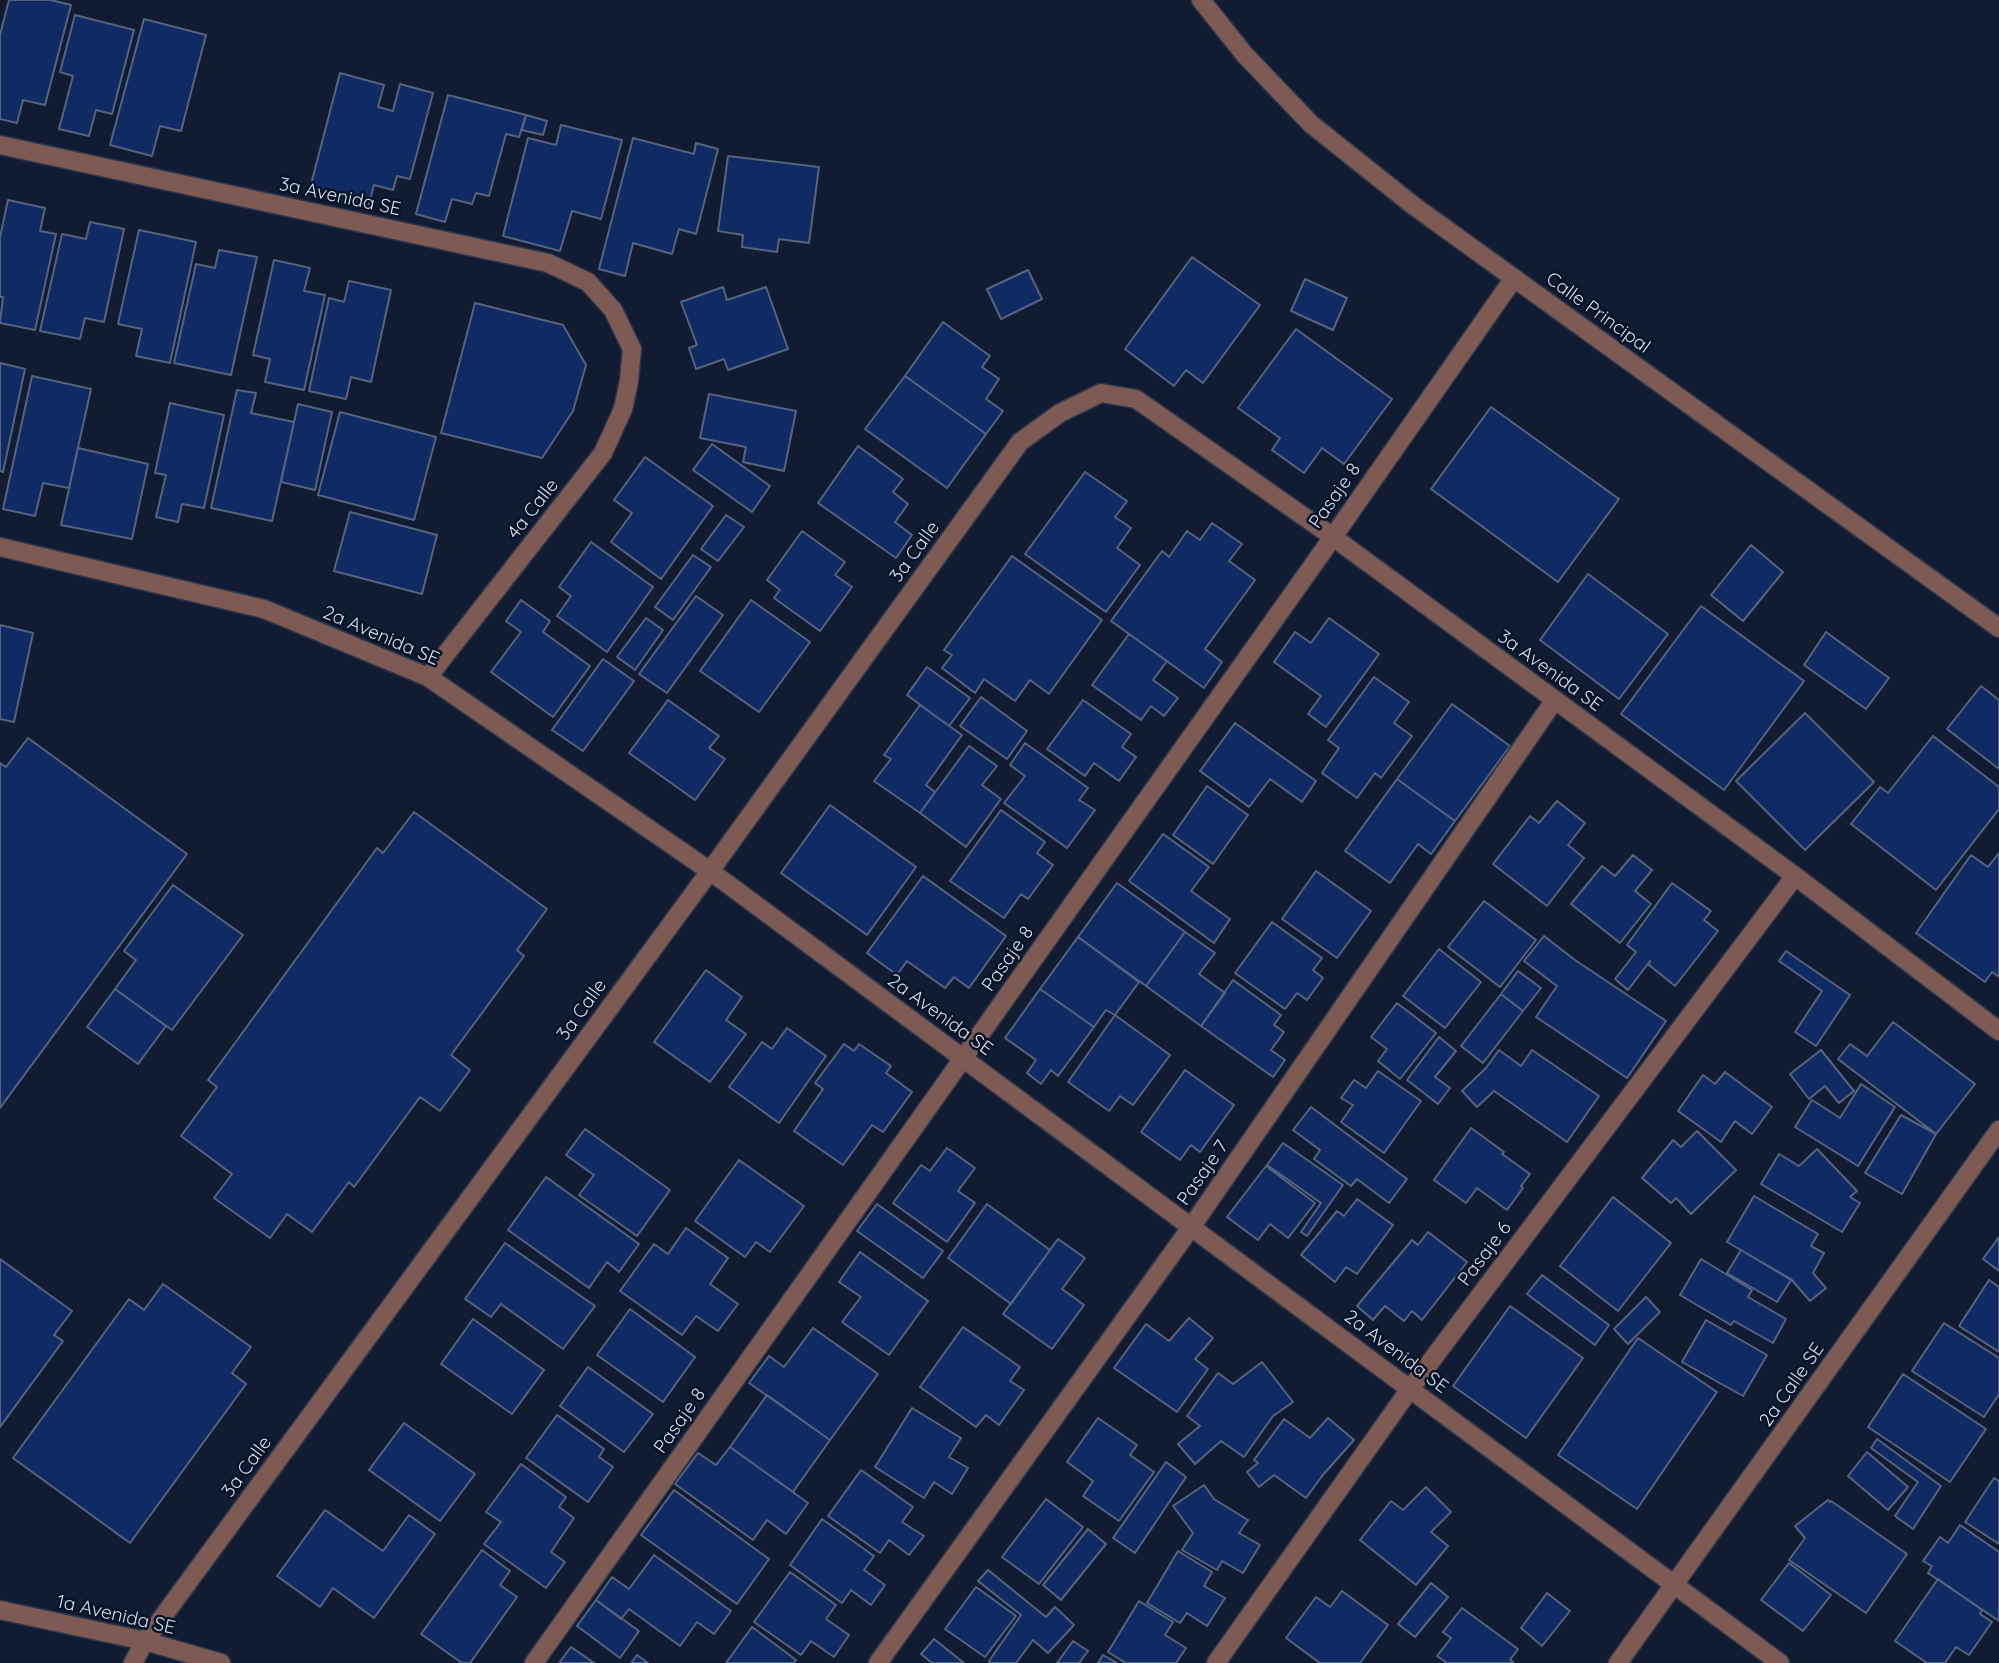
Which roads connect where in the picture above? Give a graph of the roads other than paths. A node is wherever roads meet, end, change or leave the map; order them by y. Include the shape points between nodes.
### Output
1 (1201, 0) edge
2 (0, 145) edge
3 (1514, 278) junction
4 (632, 349) joint
5 (1060, 413) joint
6 (1333, 537) junction
7 (0, 547) edge
8 (1999, 628) edge
9 (428, 677) junction
10 (1554, 701) junction
11 (710, 871) junction
12 (1795, 876) junction
13 (1999, 1031) edge
14 (963, 1058) junction
15 (1999, 1130) edge
16 (1192, 1227) junction
17 (1410, 1389) junction
18 (1675, 1585) junction
19 (0, 1610) edge
20 (145, 1641) junction
21 (133, 1663) edge
22 (221, 1663) edge
23 (534, 1663) edge
24 (878, 1663) edge
25 (1216, 1663) edge
26 (1618, 1663) edge
27 (1780, 1663) edge

1 - 3 street, Calle Principal via 1245,55 1311,124
2 - 4 street, 3a Avenida SE via 548,263 588,282 613,310
3 - 6 street, Pasaje 8
3 - 8 street, Calle Principal
4 - 9 street, 4a Calle via 623,409 603,453
5 - 6 street, 3a Avenida SE via 1101,393 1136,399
5 - 11 street, 3a Calle via 1020,442
6 - 10 street, 3a Avenida SE
6 - 14 street, Pasaje 8
7 - 9 street, 2a Avenida SE via 264,609
9 - 11 street, 2a Avenida SE
10 - 12 street, 3a Avenida SE
10 - 16 street, Pasaje 7
11 - 14 street, 2a Avenida SE
11 - 20 street, 3a Calle
12 - 13 street, 3a Avenida SE
12 - 17 street, Pasaje 6
14 - 16 street, 2a Avenida SE
14 - 23 street, Pasaje 8
15 - 18 street, 2a Calle SE
16 - 17 street, 2a Avenida SE
16 - 24 street, Pasaje 7
17 - 18 street, 2a Avenida SE
17 - 25 street, Pasaje 6
18 - 26 street, 2a Calle SE
18 - 27 street, 2a Avenida SE
19 - 20 street, 1a Avenida SE
20 - 21 street, 3a Calle
20 - 22 street, 1a Avenida SE

